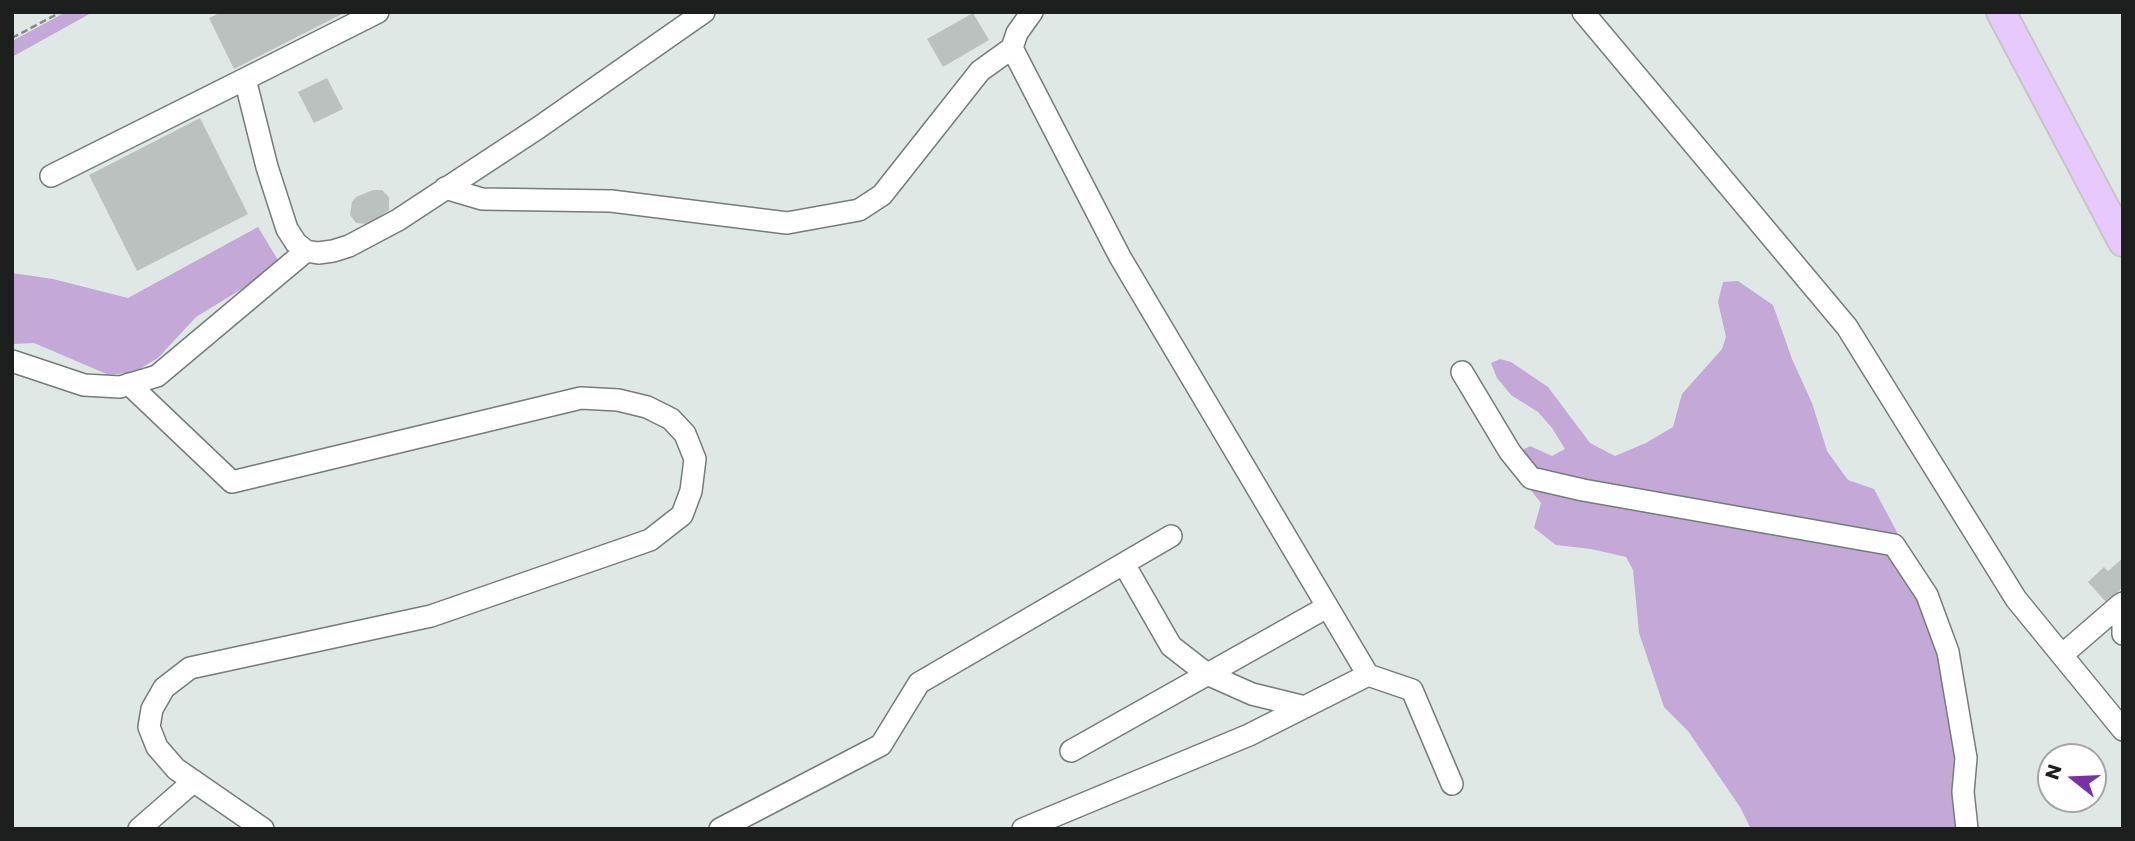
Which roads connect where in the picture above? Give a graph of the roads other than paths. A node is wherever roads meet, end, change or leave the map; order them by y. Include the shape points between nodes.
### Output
1 (378, 12) edge
2 (704, 12) edge
3 (1032, 12) edge
4 (1583, 12) edge
5 (2001, 12) edge
6 (1012, 48) junction
7 (245, 79) junction
8 (51, 176) dead end
9 (445, 188) junction
10 (2123, 242) edge
11 (306, 251) junction
12 (12, 361) edge
13 (1462, 372) dead end
14 (129, 384) junction
15 (1171, 536) dead end
16 (1124, 564) junction
17 (2122, 604) edge
18 (1327, 607) junction
19 (2123, 634) edge
20 (2062, 655) junction
21 (1207, 674) junction
22 (1368, 675) junction
23 (1305, 706) junction
24 (2123, 730) edge
25 (1071, 751) dead end
26 (194, 781) junction
27 (1452, 784) dead end
28 (139, 829) edge
29 (263, 829) edge
30 (720, 829) edge
31 (1023, 829) edge
32 (1967, 829) edge

1 - 7 lane
2 - 9 lane
3 - 6 lane
4 - 20 lane via 1847,327 2016,599
5 - 10 main road
6 - 9 lane via 979,71 881,195 859,210 787,223 611,201 482,199
6 - 18 lane via 1120,257
7 - 8 lane
7 - 11 lane via 287,229
9 - 11 lane via 349,246
11 - 14 lane via 157,376
12 - 14 lane via 84,386
13 - 32 lane via 1531,478 1894,545 1927,595 1948,652 1966,758
14 - 26 lane via 232,482 581,398 618,400 671,419 685,433 695,460 682,515 650,540 430,616 190,668 164,688 152,709 149,727 157,747
15 - 16 lane
16 - 21 lane via 1171,646
16 - 30 lane via 919,683 881,744
17 - 19 lane
17 - 20 lane
18 - 21 lane
18 - 22 lane
20 - 24 lane
21 - 23 lane via 1252,694
21 - 25 lane
22 - 23 lane
22 - 27 lane via 1412,690
23 - 31 lane via 1249,735
26 - 28 lane
26 - 29 lane

